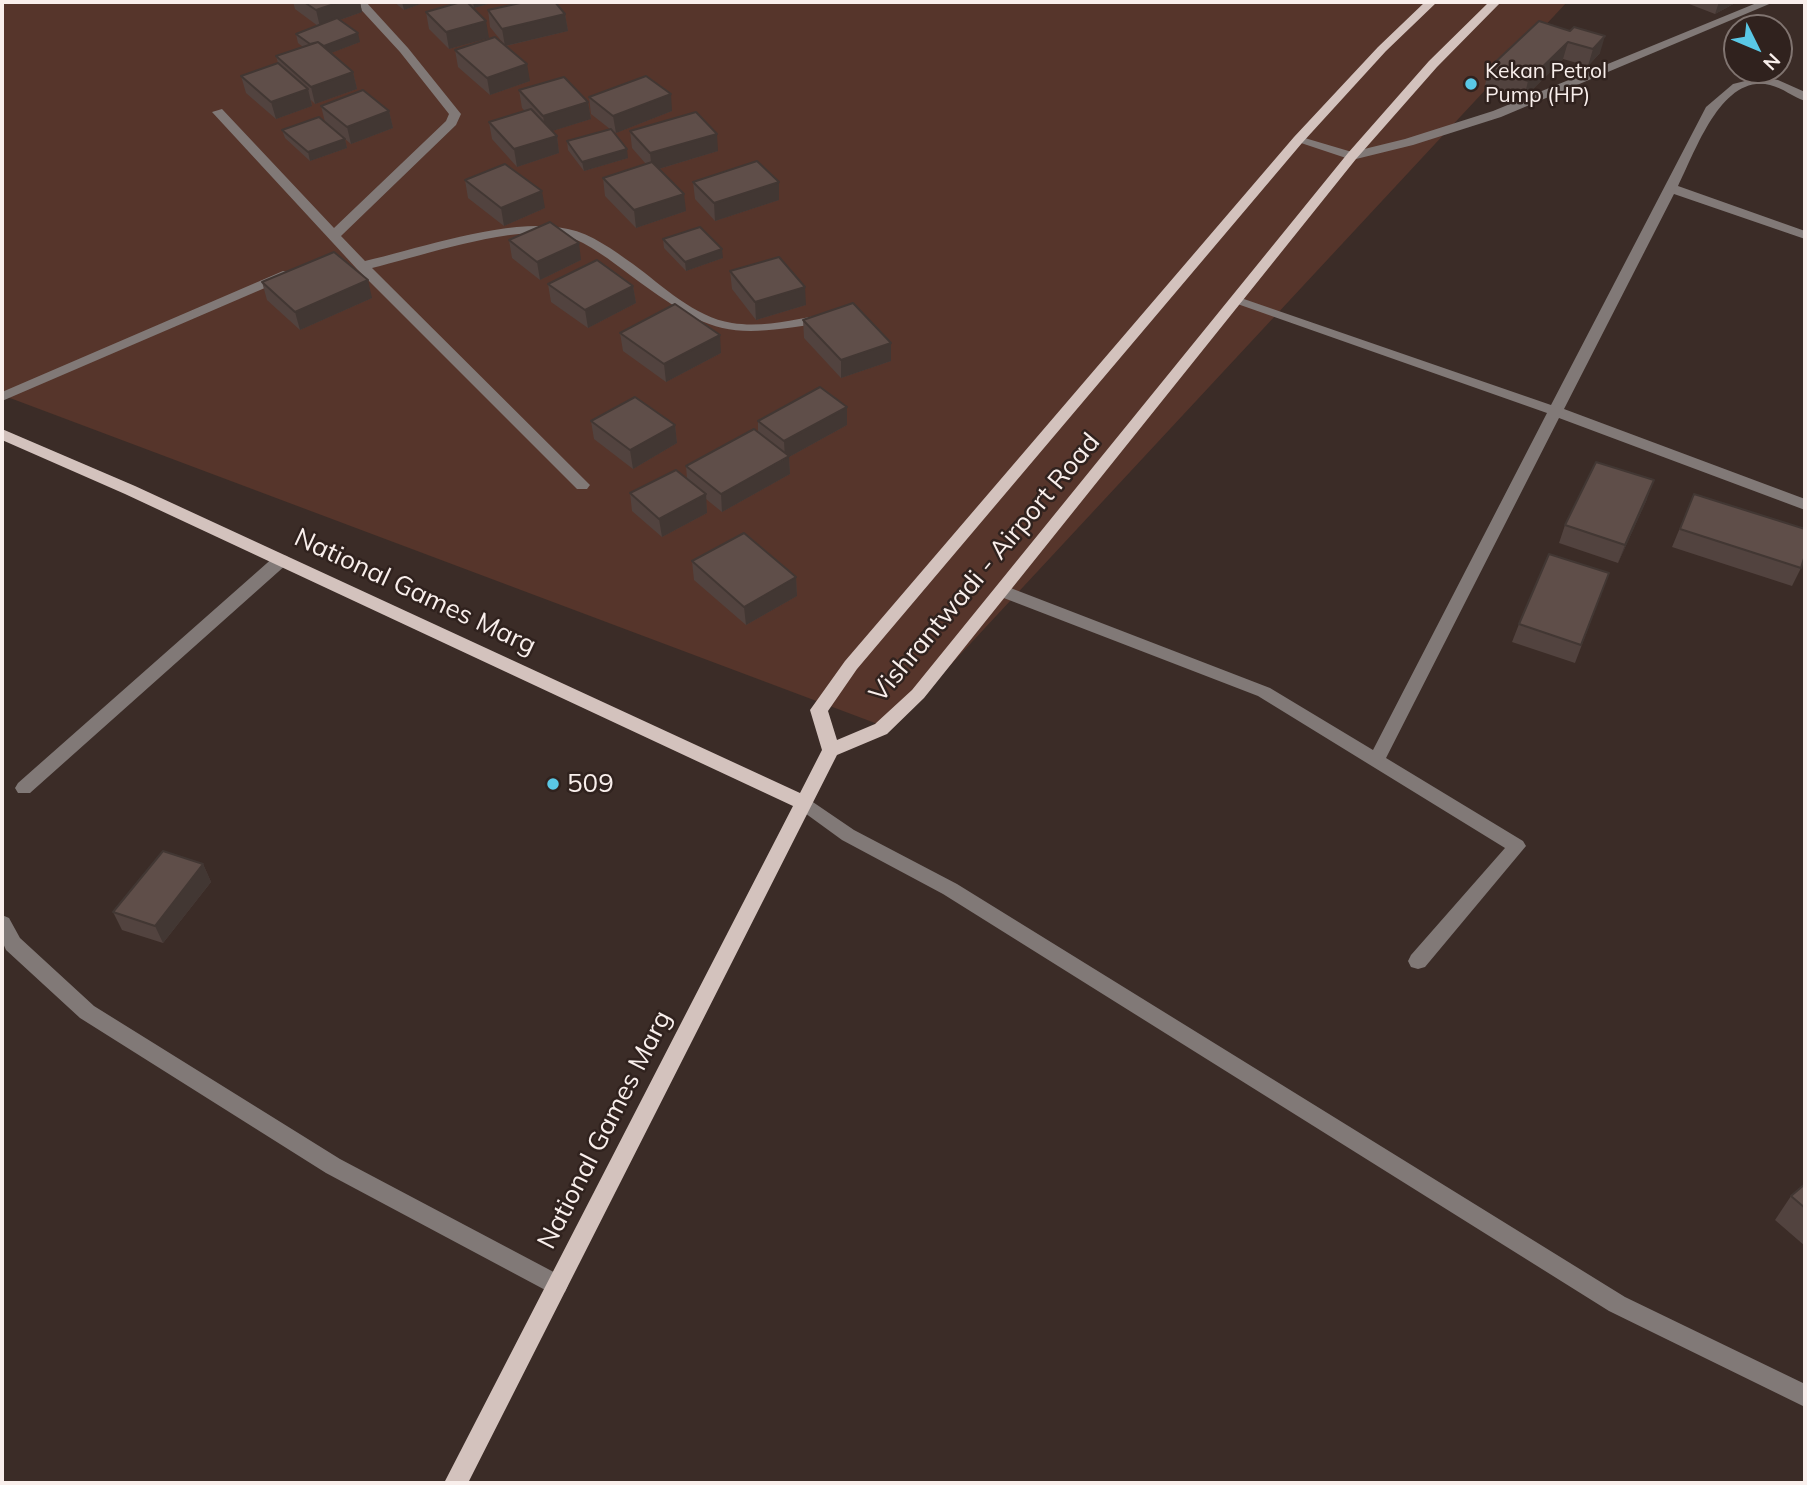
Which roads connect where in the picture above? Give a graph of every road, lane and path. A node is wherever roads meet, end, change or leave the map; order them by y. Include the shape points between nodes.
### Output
1 (360, 2) edge
2 (1432, 2) edge
3 (1495, 2) edge
4 (1768, 2) edge
5 (1805, 97) edge
6 (218, 112) dead end
7 (1298, 140) junction
8 (1352, 156) junction
9 (1670, 188) junction
10 (334, 235) junction
11 (1805, 236) edge
12 (362, 266) junction
13 (302, 268) edge
14 (1236, 301) junction
15 (848, 316) edge
16 (2, 397) edge
17 (1555, 411) junction
18 (2, 434) edge
19 (582, 485) dead end
20 (1805, 505) edge
21 (281, 560) junction
22 (1002, 591) junction
23 (831, 750) junction
24 (1376, 760) junction
25 (24, 788) dead end
26 (804, 803) junction
27 (2, 923) edge
28 (1418, 961) dead end
29 (557, 1285) junction
30 (1805, 1396) edge
31 (456, 1483) edge

1 - 10 street via 455,114 452,122
2 - 7 main road, Vishrantwadi - Airport Road
3 - 8 main road, Vishrantwadi - Airport Road
4 - 8 street via 1497,114
5 - 9 street via 1770,81 1746,83 1725,92 1712,107
6 - 10 street
7 - 8 street
7 - 23 main road, Vishrantwadi - Airport Road via 851,665 818,710
8 - 14 main road, Vishrantwadi - Airport Road
9 - 11 street
9 - 17 street
10 - 12 street via 343,254
12 - 15 street via 513,232 565,231 589,241 696,314 721,325 755,329
12 - 19 street
13 - 16 street
14 - 17 street
14 - 22 main road, Vishrantwadi - Airport Road
17 - 20 street
17 - 24 street
18 - 21 main road, National Games Marg
21 - 25 street
21 - 26 main road, National Games Marg
22 - 23 main road, Vishrantwadi - Airport Road via 918,694 881,729
22 - 24 street via 1264,692
23 - 26 main road, National Games Marg
24 - 28 street via 1517,845
26 - 29 main road, National Games Marg
26 - 30 street via 848,835 950,890 1617,1304
27 - 29 street via 13,944 88,1013 333,1166
29 - 31 main road, National Games Marg

